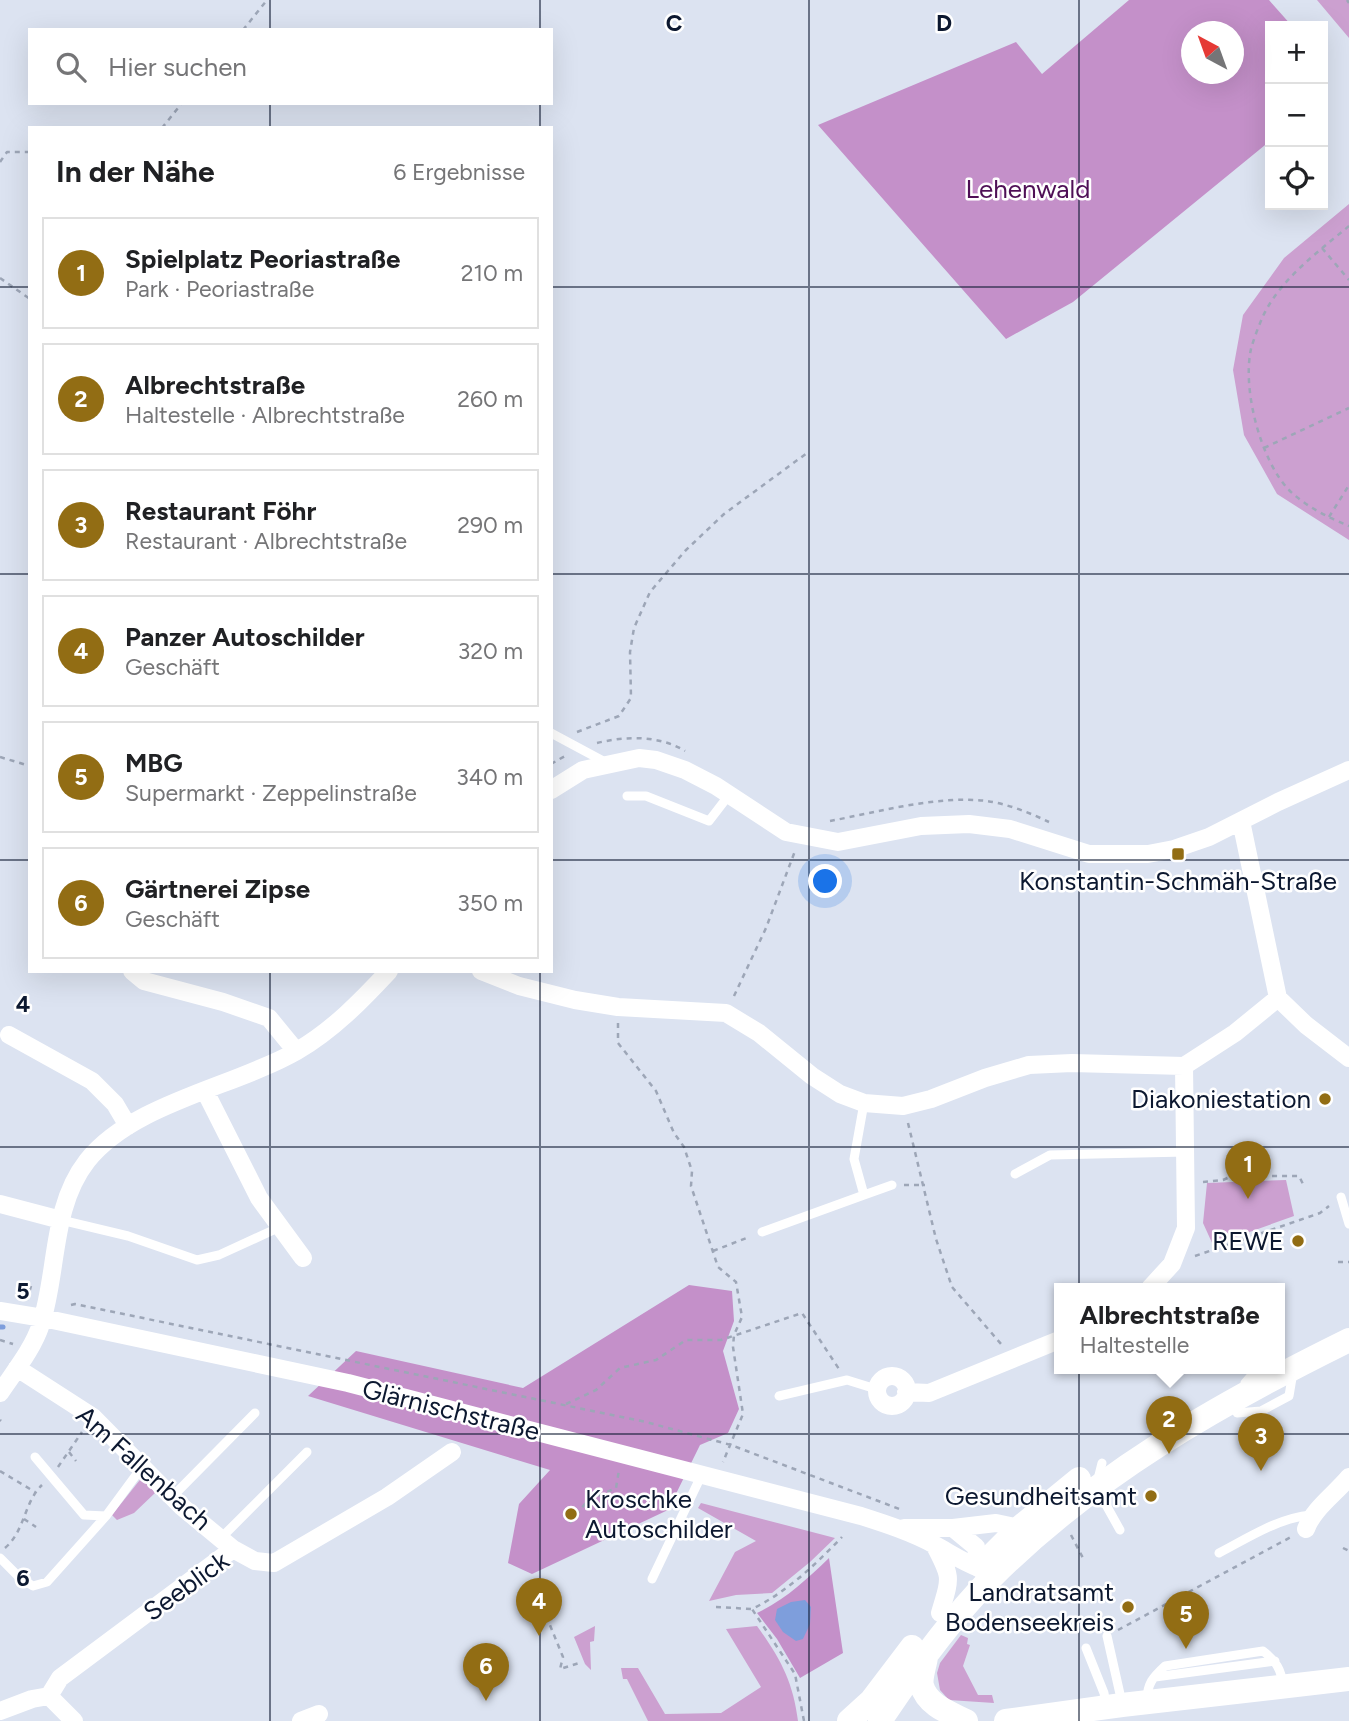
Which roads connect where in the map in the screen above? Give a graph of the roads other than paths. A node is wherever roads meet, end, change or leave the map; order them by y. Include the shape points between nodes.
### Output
1 (556, 735) edge
2 (607, 763) junction
3 (1349, 770) edge
4 (553, 789) edge
5 (729, 795) junction
6 (628, 796) dead end
7 (1241, 821) junction
8 (134, 973) edge
9 (387, 973) edge
10 (486, 973) edge
11 (1278, 998) junction
12 (9, 1035) dead end
13 (296, 1051) junction
14 (1349, 1058) edge
15 (1184, 1066) junction
16 (205, 1091) junction
17 (864, 1103) junction
18 (128, 1126) junction
19 (1186, 1152) junction
20 (1015, 1174) dead end
21 (892, 1185) road end
22 (864, 1195) junction
23 (1341, 1197) road end
24 (0, 1204) edge
25 (61, 1220) junction
26 (1349, 1224) edge
27 (280, 1227) junction
28 (762, 1231) road end
29 (303, 1258) dead end
30 (1155, 1283) edge
31 (0, 1311) edge
32 (43, 1318) junction
33 (1349, 1322) edge
34 (1349, 1340) edge
35 (1054, 1342) edge
36 (1286, 1362) edge
37 (17, 1368) junction
38 (1248, 1374) edge
39 (1253, 1374) edge
40 (1269, 1374) edge
41 (876, 1389) joint
42 (0, 1393) edge
43 (779, 1396) dead end
44 (1231, 1401) junction
45 (255, 1413) dead end
46 (307, 1452) dead end
47 (452, 1452) dead end
48 (35, 1457) dead end
49 (142, 1467) junction
50 (702, 1474) junction
51 (1099, 1475) junction
52 (1349, 1477) edge
53 (172, 1497) junction
54 (106, 1516) junction
55 (1309, 1522) joint
56 (897, 1527) junction
57 (953, 1528) junction
58 (1019, 1528) junction
59 (1120, 1530) dead end
60 (227, 1543) junction
61 (933, 1544) junction
62 (1219, 1553) dead end
63 (0, 1558) edge
64 (985, 1574) junction
65 (652, 1579) dead end
66 (940, 1613) junction
67 (1107, 1636) road end
68 (1086, 1648) dead end
69 (926, 1655) junction
70 (1349, 1679) edge
71 (1284, 1686) junction
72 (48, 1696) junction
73 (1147, 1702) junction
74 (1114, 1706) junction
75 (0, 1710) edge
76 (318, 1714) dead end
77 (74, 1721) edge
78 (301, 1721) edge
79 (849, 1721) edge
80 (880, 1721) edge
81 (966, 1721) edge
82 (1006, 1721) edge

1 - 2 lane
2 - 4 street via 583,770
2 - 5 street via 656,760 685,770
3 - 7 street
5 - 6 lane via 709,821 646,796
5 - 7 street via 786,832 838,842 921,826 969,824 1010,829 1089,854 1148,854 1174,849
7 - 11 street
8 - 13 street via 144,981 269,1018
9 - 13 street via 347,1016
10 - 17 street via 575,1000 726,1013 812,1076
11 - 14 street
11 - 15 street
12 - 18 street via 92,1081 115,1104
13 - 16 street
15 - 17 street via 1029,1066 903,1106
15 - 19 street
16 - 18 street
16 - 27 street via 259,1198
17 - 22 lane via 854,1159
18 - 25 street via 104,1142 85,1163
19 - 20 lane via 1050,1156
19 - 30 street via 1186,1228 1172,1264
21 - 22 lane
22 - 28 lane
23 - 26 lane
24 - 25 street
25 - 27 lane via 128,1236 197,1260
25 - 32 street
27 - 29 street
31 - 32 street, Glärnischstraße
32 - 37 street
32 - 50 street, Glärnischstraße via 348,1383
33 - 36 main road
34 - 36 main road
35 - 41 street via 929,1393 906,1392 904,1382 892,1375 882,1379
37 - 42 street
37 - 49 street, Am Fallenbach via 93,1417
38 - 51 main road via 1153,1429
39 - 44 lane
40 - 44 main road
41 - 43 lane via 847,1380
44 - 51 main road
45 - 53 lane
46 - 60 lane
47 - 60 street, Seeblick via 387,1497 274,1563 255,1561
48 - 54 lane via 84,1515
49 - 53 street, Am Fallenbach
49 - 54 lane
50 - 56 street, Glärnischstraße
50 - 65 lane
51 - 58 main road
51 - 59 lane
51 - 64 main road via 1045,1528
52 - 55 street
53 - 60 street, Am Fallenbach
54 - 63 lane via 47,1582 33,1586
55 - 62 lane via 1296,1516
56 - 57 street, Glärnischstraße
56 - 61 street, Glärnischstraße
57 - 58 street, Glärnischstraße via 996,1523
57 - 64 street via 976,1547
58 - 64 main road
60 - 72 street, Seeblick via 60,1678
61 - 64 street, Glärnischstraße
61 - 66 street via 950,1581
64 - 66 main road
64 - 69 main road
66 - 79 main road
67 - 74 lane
68 - 74 lane
69 - 80 main road
69 - 81 main road via 922,1685 930,1700
70 - 71 main road
71 - 73 main road
71 - 73 lane via 1275,1661 1153,1677
72 - 75 street
72 - 77 street
73 - 74 main road
74 - 82 main road
76 - 78 street

